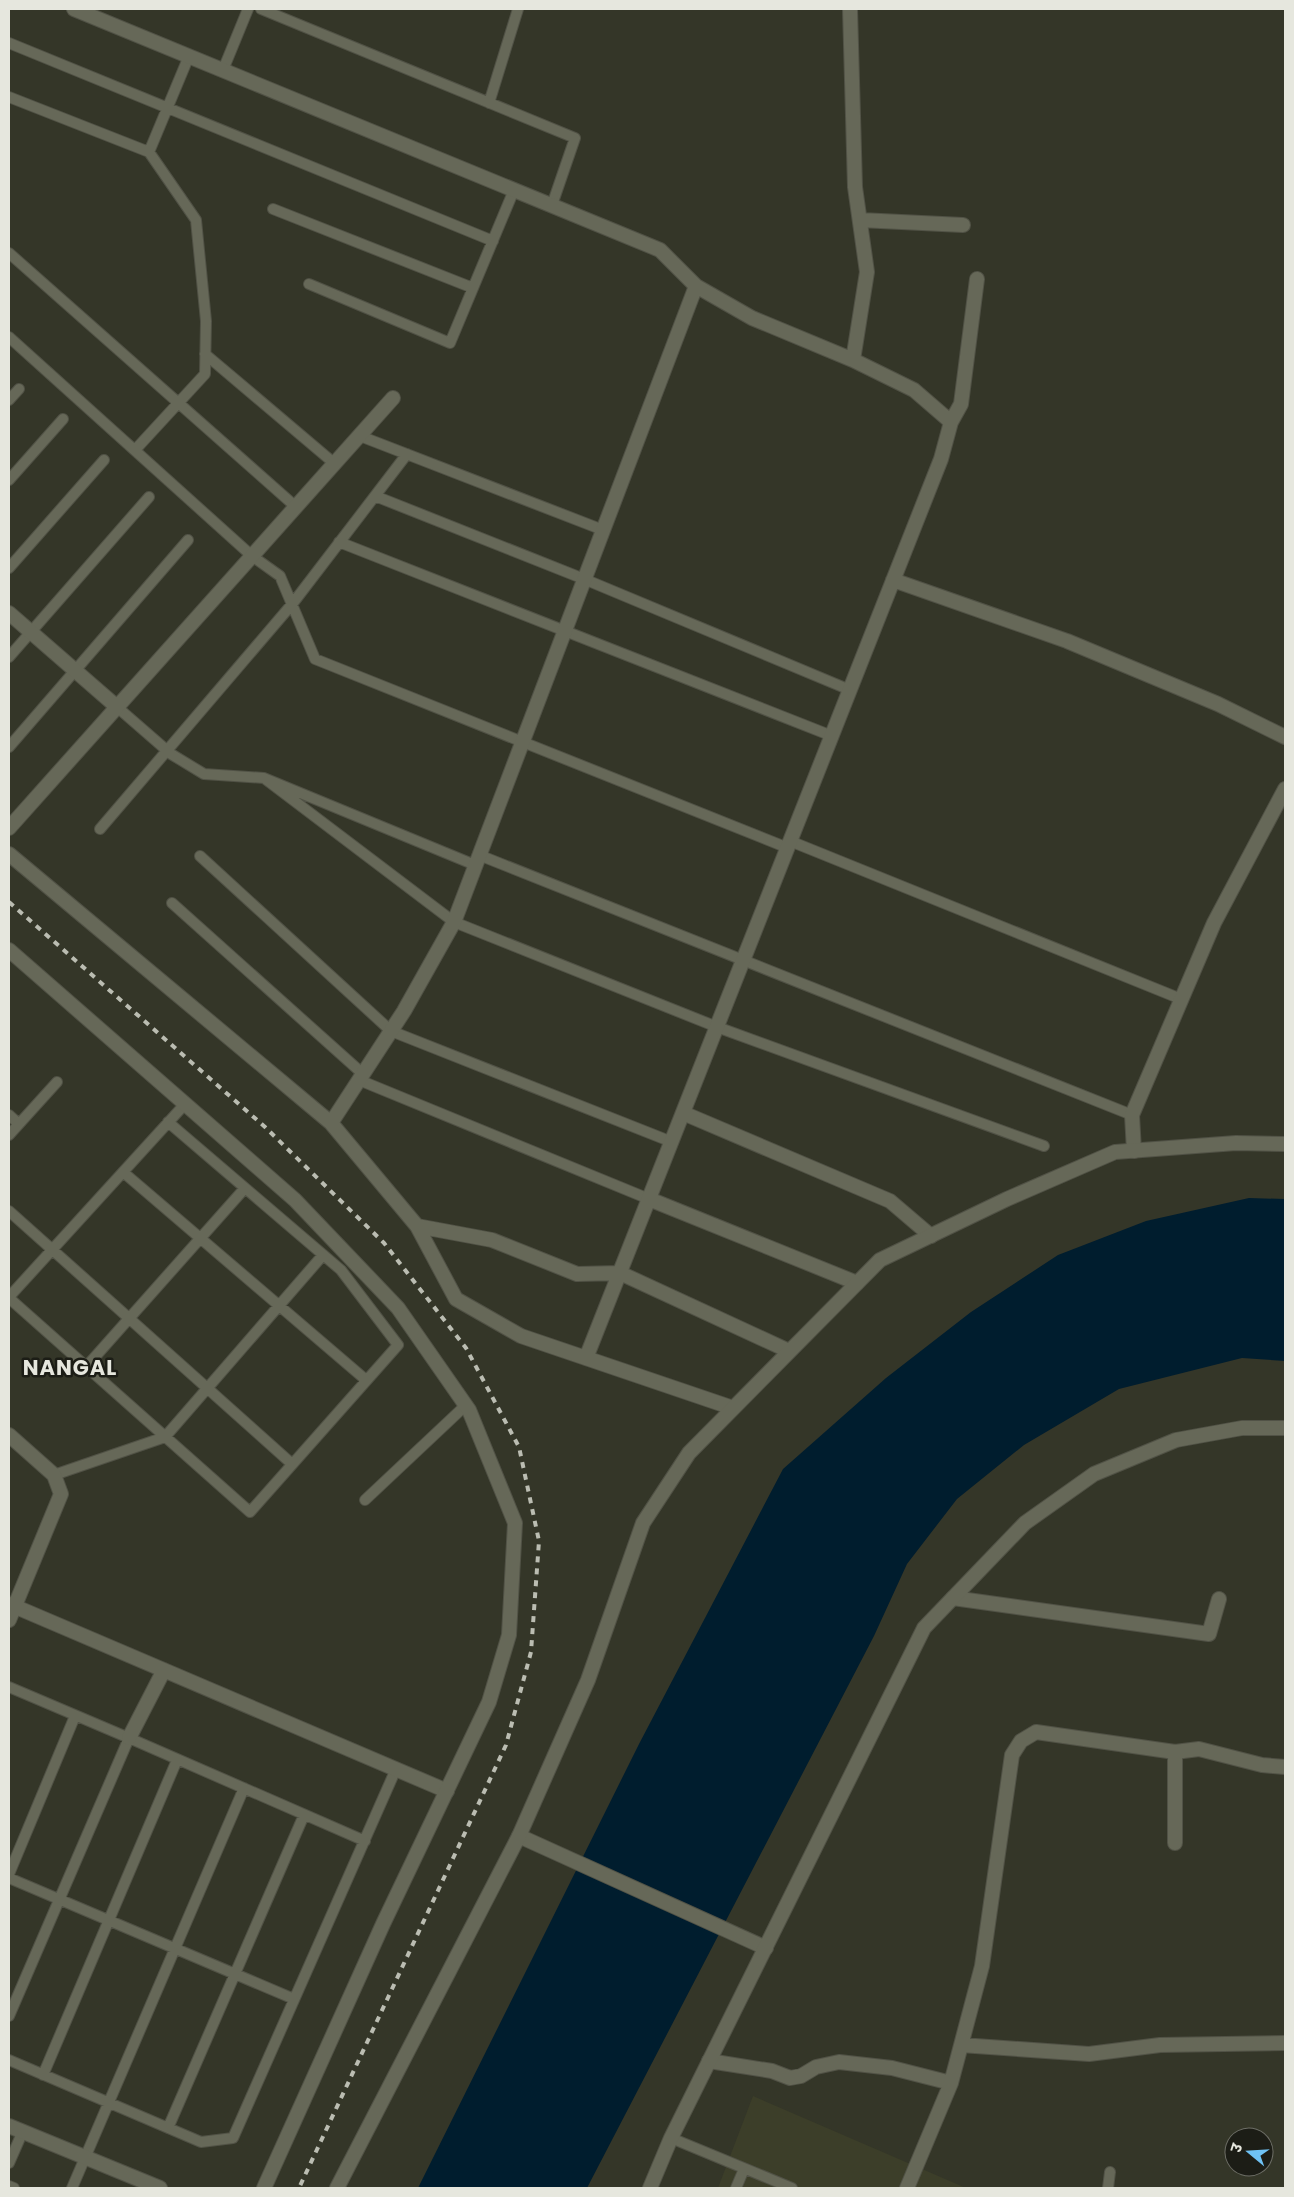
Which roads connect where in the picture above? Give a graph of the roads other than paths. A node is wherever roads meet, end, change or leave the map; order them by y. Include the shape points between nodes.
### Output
1 (74, 9) edge
2 (248, 9) edge
3 (261, 9) edge
4 (518, 9) edge
5 (850, 9) edge
6 (9, 43) edge
7 (189, 56) junction
8 (223, 70) junction
9 (9, 97) edge
10 (489, 103) junction
11 (167, 109) junction
12 (149, 152) junction
13 (514, 190) junction
14 (552, 205) junction
15 (273, 209) dead end
16 (860, 220) junction
17 (963, 225) dead end
18 (493, 241) junction
19 (9, 254) edge
20 (977, 279) dead end
21 (309, 284) dead end
22 (696, 286) junction
23 (473, 288) junction
24 (9, 337) edge
25 (206, 354) junction
26 (853, 360) junction
27 (19, 389) dead end
28 (393, 398) dead end
29 (9, 400) edge
30 (178, 403) junction
31 (63, 419) dead end
32 (951, 422) junction
33 (360, 436) junction
34 (134, 450) junction
35 (407, 454) junction
36 (104, 460) dead end
37 (335, 464) junction
38 (9, 480) edge
39 (375, 496) junction
40 (149, 497) dead end
41 (296, 507) junction
42 (603, 530) junction
43 (188, 540) dead end
44 (339, 542) junction
45 (252, 556) junction
46 (9, 568) edge
47 (584, 579) junction
48 (893, 580) junction
49 (293, 603) junction
50 (9, 612) edge
51 (565, 631) junction
52 (31, 632) junction
53 (9, 657) edge
54 (75, 670) junction
55 (850, 690) junction
56 (117, 707) junction
57 (832, 736) junction
58 (1285, 737) edge
59 (523, 741) junction
60 (9, 747) edge
61 (167, 750) junction
62 (264, 778) junction
63 (1285, 789) edge
64 (9, 828) edge
65 (100, 829) dead end
66 (789, 845) junction
67 (9, 854) edge
68 (200, 856) dead end
69 (477, 860) junction
70 (172, 903) dead end
71 (454, 922) junction
72 (9, 950) edge
73 (743, 960) junction
74 (1181, 999) junction
75 (717, 1027) junction
76 (390, 1031) junction
77 (361, 1077) junction
78 (57, 1082) dead end
79 (185, 1104) junction
80 (683, 1113) junction
81 (9, 1114) edge
82 (1132, 1115) junction
83 (168, 1122) junction
84 (19, 1124) junction
85 (331, 1124) junction
86 (9, 1135) edge
87 (672, 1142) junction
88 (1285, 1144) edge
89 (1044, 1146) dead end
90 (1134, 1151) junction
91 (123, 1172) junction
92 (245, 1188) junction
93 (649, 1199) junction
94 (9, 1211) edge
95 (417, 1226) junction
96 (931, 1236) junction
97 (200, 1238) junction
98 (52, 1250) junction
99 (323, 1255) junction
100 (620, 1273) junction
101 (857, 1283) junction
102 (9, 1297) edge
103 (279, 1306) junction
104 (129, 1318) junction
105 (789, 1351) junction
106 (586, 1358) junction
107 (86, 1367) junction
108 (366, 1380) junction
109 (208, 1388) junction
110 (466, 1405) junction
111 (733, 1408) junction
112 (1285, 1428) edge
113 (9, 1435) edge
114 (165, 1437) junction
115 (292, 1464) junction
116 (54, 1475) junction
117 (365, 1500) dead end
118 (954, 1598) junction
119 (1219, 1599) dead end
120 (11, 1610) edge
121 (164, 1670) junction
122 (9, 1688) edge
123 (75, 1716) junction
124 (129, 1738) junction
125 (1175, 1752) junction
126 (177, 1760) junction
127 (1285, 1767) edge
128 (396, 1769) junction
129 (244, 1788) junction
130 (446, 1791) junction
131 (304, 1815) junction
132 (519, 1836) junction
133 (365, 1841) junction
134 (1175, 1843) dead end
135 (9, 1874) edge
136 (9, 1878) edge
137 (59, 1899) junction
138 (109, 1920) junction
139 (175, 1948) junction
140 (766, 1948) junction
141 (235, 1974) junction
142 (294, 1999) junction
143 (9, 2016) edge
144 (1285, 2043) edge
145 (961, 2045) junction
146 (9, 2060) edge
147 (710, 2062) junction
148 (43, 2075) junction
149 (951, 2083) junction
150 (109, 2103) junction
151 (9, 2126) edge
152 (168, 2128) junction
153 (22, 2131) junction
154 (671, 2138) junction
155 (85, 2157) junction
156 (9, 2164) edge
157 (744, 2168) junction
158 (1110, 2172) dead end
159 (9, 2186) edge
160 (152, 2187) edge
161 (14, 2188) edge
162 (72, 2188) edge
163 (264, 2188) edge
164 (336, 2188) edge
165 (650, 2188) edge
166 (736, 2188) edge
167 (792, 2188) edge
168 (907, 2188) edge
169 (1108, 2188) edge

1 - 7 street
2 - 8 lane
3 - 10 lane
4 - 10 lane
5 - 16 street via 855,187
6 - 11 lane
7 - 8 street
7 - 11 lane
8 - 13 street
9 - 12 lane
10 - 14 lane via 575,138
11 - 12 lane
11 - 18 lane
12 - 25 lane via 196,220
13 - 14 street
13 - 18 lane
14 - 22 street via 660,250
15 - 23 lane
16 - 17 street
16 - 26 street via 867,272
18 - 23 lane
19 - 30 lane
20 - 32 street via 961,404
21 - 23 lane via 450,343
22 - 26 street via 752,318
22 - 42 street
24 - 34 lane
25 - 30 lane via 205,374
25 - 37 lane
26 - 32 street via 914,390
27 - 29 lane
28 - 33 street
30 - 34 lane
30 - 41 lane
31 - 38 lane
32 - 48 street via 941,459
33 - 35 lane
33 - 37 street
34 - 45 lane
35 - 39 lane
35 - 42 lane
36 - 46 lane
37 - 41 street
39 - 44 lane
39 - 47 lane
40 - 52 lane
41 - 45 street
42 - 47 street
43 - 54 lane
44 - 49 lane
44 - 51 lane
45 - 49 lane via 280,576
45 - 56 street
47 - 51 street
47 - 55 lane
48 - 55 street
48 - 58 street via 1067,641 1218,704
49 - 59 lane via 314,659
49 - 61 lane
50 - 52 street
51 - 57 lane
51 - 59 street
52 - 53 lane
52 - 54 street
54 - 56 street
54 - 60 lane
55 - 57 street
56 - 61 lane
56 - 64 street
57 - 66 street
59 - 66 lane
59 - 69 street
61 - 62 lane via 204,774
61 - 65 lane
62 - 69 lane
62 - 71 lane
63 - 74 street via 1214,923
66 - 73 street
66 - 74 lane
67 - 85 street
68 - 76 lane
69 - 71 street
69 - 73 lane
70 - 77 lane
71 - 75 lane
71 - 76 street
72 - 79 street
73 - 75 street
73 - 82 lane
74 - 82 street
75 - 80 street
75 - 89 lane
76 - 77 street
76 - 87 lane
77 - 85 street
77 - 93 lane
78 - 84 lane
79 - 83 lane
79 - 110 street via 295,1200 398,1308
80 - 87 street
80 - 96 street via 890,1201
81 - 84 lane
82 - 90 street
83 - 91 lane
83 - 92 lane
84 - 86 lane
85 - 95 street
87 - 93 street
88 - 90 street via 1236,1143
90 - 96 street via 1115,1152 1007,1198
91 - 97 lane
91 - 98 lane
92 - 97 lane
92 - 99 lane
93 - 100 street
93 - 101 street
94 - 98 lane
95 - 100 street via 492,1240 577,1274
95 - 106 street via 456,1299 521,1336
96 - 101 street via 880,1260
97 - 103 lane
97 - 104 lane
98 - 102 lane
98 - 104 lane
99 - 103 lane
99 - 108 lane via 340,1270 398,1345
100 - 105 street
100 - 106 street
101 - 105 street
102 - 107 lane
103 - 108 lane
103 - 109 lane
104 - 107 lane
104 - 109 lane
105 - 111 street
106 - 111 street
107 - 114 lane
108 - 115 lane
109 - 114 lane
109 - 115 lane
110 - 117 lane
110 - 130 street via 515,1523 508,1634 489,1702
111 - 132 street via 689,1453 643,1523 588,1680
112 - 118 street via 1242,1428 1176,1440 1094,1474 1025,1523
113 - 116 street
114 - 115 lane via 250,1512
114 - 116 lane
116 - 120 street via 61,1494
118 - 119 street via 1209,1634
118 - 140 street via 924,1628
120 - 121 street
121 - 124 street
121 - 128 street
122 - 123 lane
123 - 124 lane
123 - 135 lane
124 - 126 lane
124 - 137 lane
125 - 127 street via 1199,1749 1262,1765
125 - 134 street
125 - 145 street via 1036,1732 1021,1741 1012,1755 982,1966
126 - 129 lane
126 - 138 lane
128 - 130 street
128 - 133 lane
129 - 131 lane
129 - 139 lane
130 - 163 street
131 - 133 lane
131 - 141 lane
132 - 140 street
132 - 164 street
133 - 142 lane
136 - 137 lane
137 - 138 lane
137 - 143 lane
138 - 139 lane
138 - 148 lane
139 - 141 lane
139 - 150 lane
140 - 147 street
141 - 142 lane
141 - 152 lane
142 - 152 lane via 233,2138 201,2142
144 - 145 street via 1160,2045 1089,2054
145 - 149 street
146 - 148 lane
147 - 149 street via 772,2071 790,2078 816,2067 840,2062 892,2068
147 - 154 street
148 - 150 lane
149 - 168 street
150 - 152 lane
150 - 155 lane
151 - 153 street
153 - 155 street
153 - 156 lane
154 - 157 lane
154 - 165 street
155 - 160 street
155 - 162 lane
157 - 166 lane
157 - 167 lane
158 - 169 lane
159 - 161 lane

